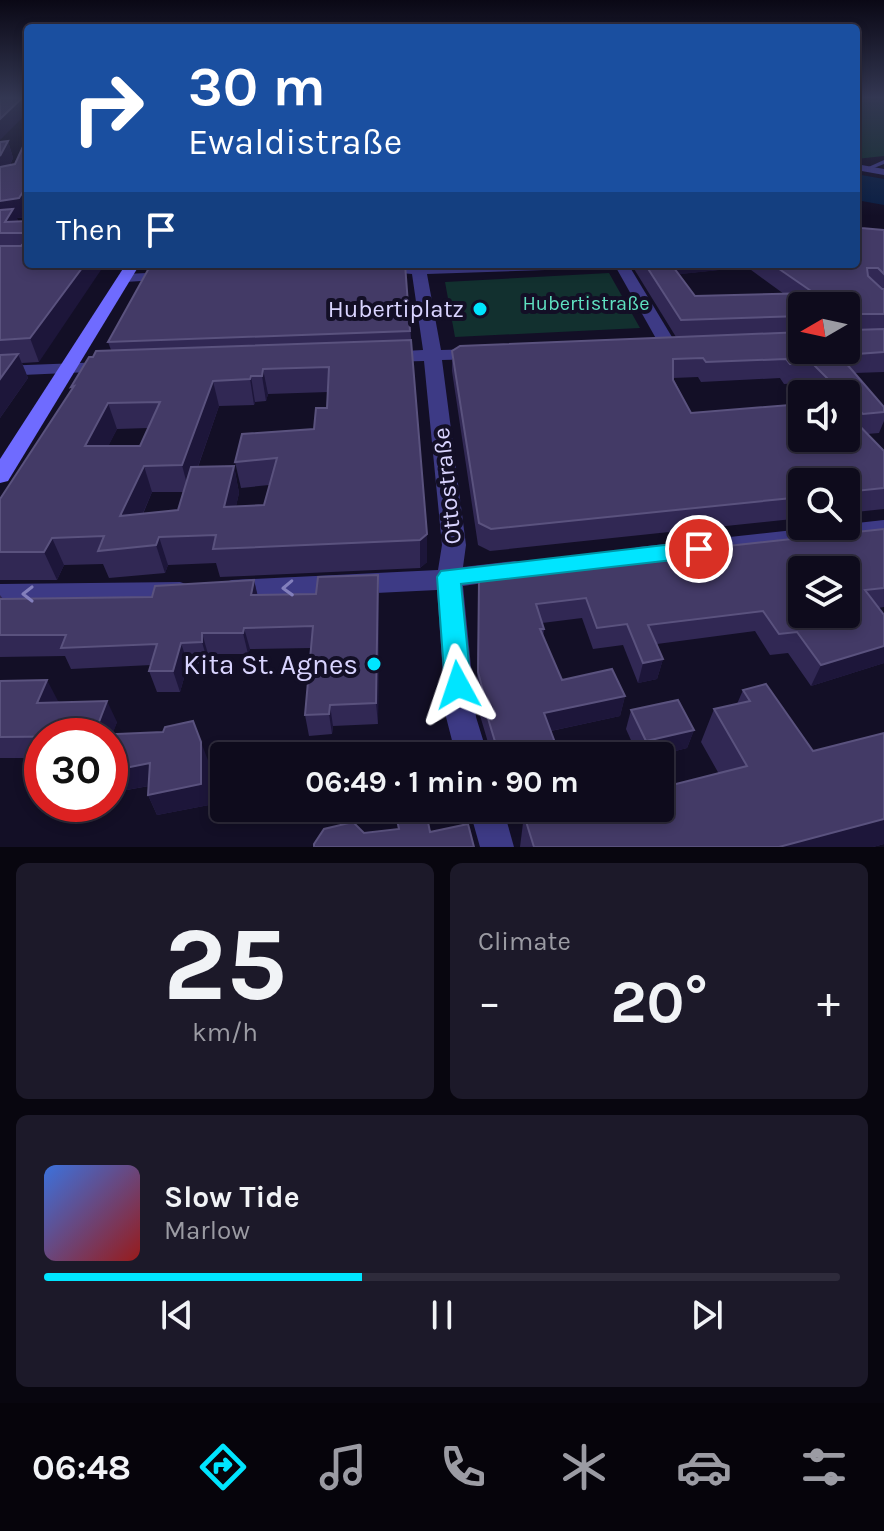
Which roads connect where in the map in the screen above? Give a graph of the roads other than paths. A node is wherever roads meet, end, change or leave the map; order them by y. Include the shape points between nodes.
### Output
1 (884, 162) edge
2 (861, 168) edge
3 (884, 172) edge
4 (409, 268) edge
5 (418, 268) edge
6 (624, 268) edge
7 (391, 270) edge
8 (129, 271) edge
9 (187, 276) edge
10 (642, 347) edge
11 (493, 353) edge
12 (433, 356) junction
13 (369, 358) edge
14 (124, 366) edge
15 (68, 368) junction
16 (0, 371) edge
17 (0, 476) edge
18 (884, 528) edge
19 (607, 559) edge
20 (545, 566) edge
21 (449, 577) junction
22 (0, 594) edge
23 (468, 742) edge
24 (490, 822) edge
25 (497, 847) edge

1 - 2 lane
2 - 3 street
4 - 7 street
5 - 12 street, Ottostraße
6 - 10 street via 676,346
8 - 9 street
8 - 15 main road
11 - 12 street
12 - 13 street
12 - 21 street, Ottostraße via 454,545
14 - 15 street
15 - 16 street
15 - 17 main road
18 - 19 street
20 - 21 street
21 -> 22 street via 356,586
21 - 23 street, Ottostraße via 461,717
24 - 25 street

